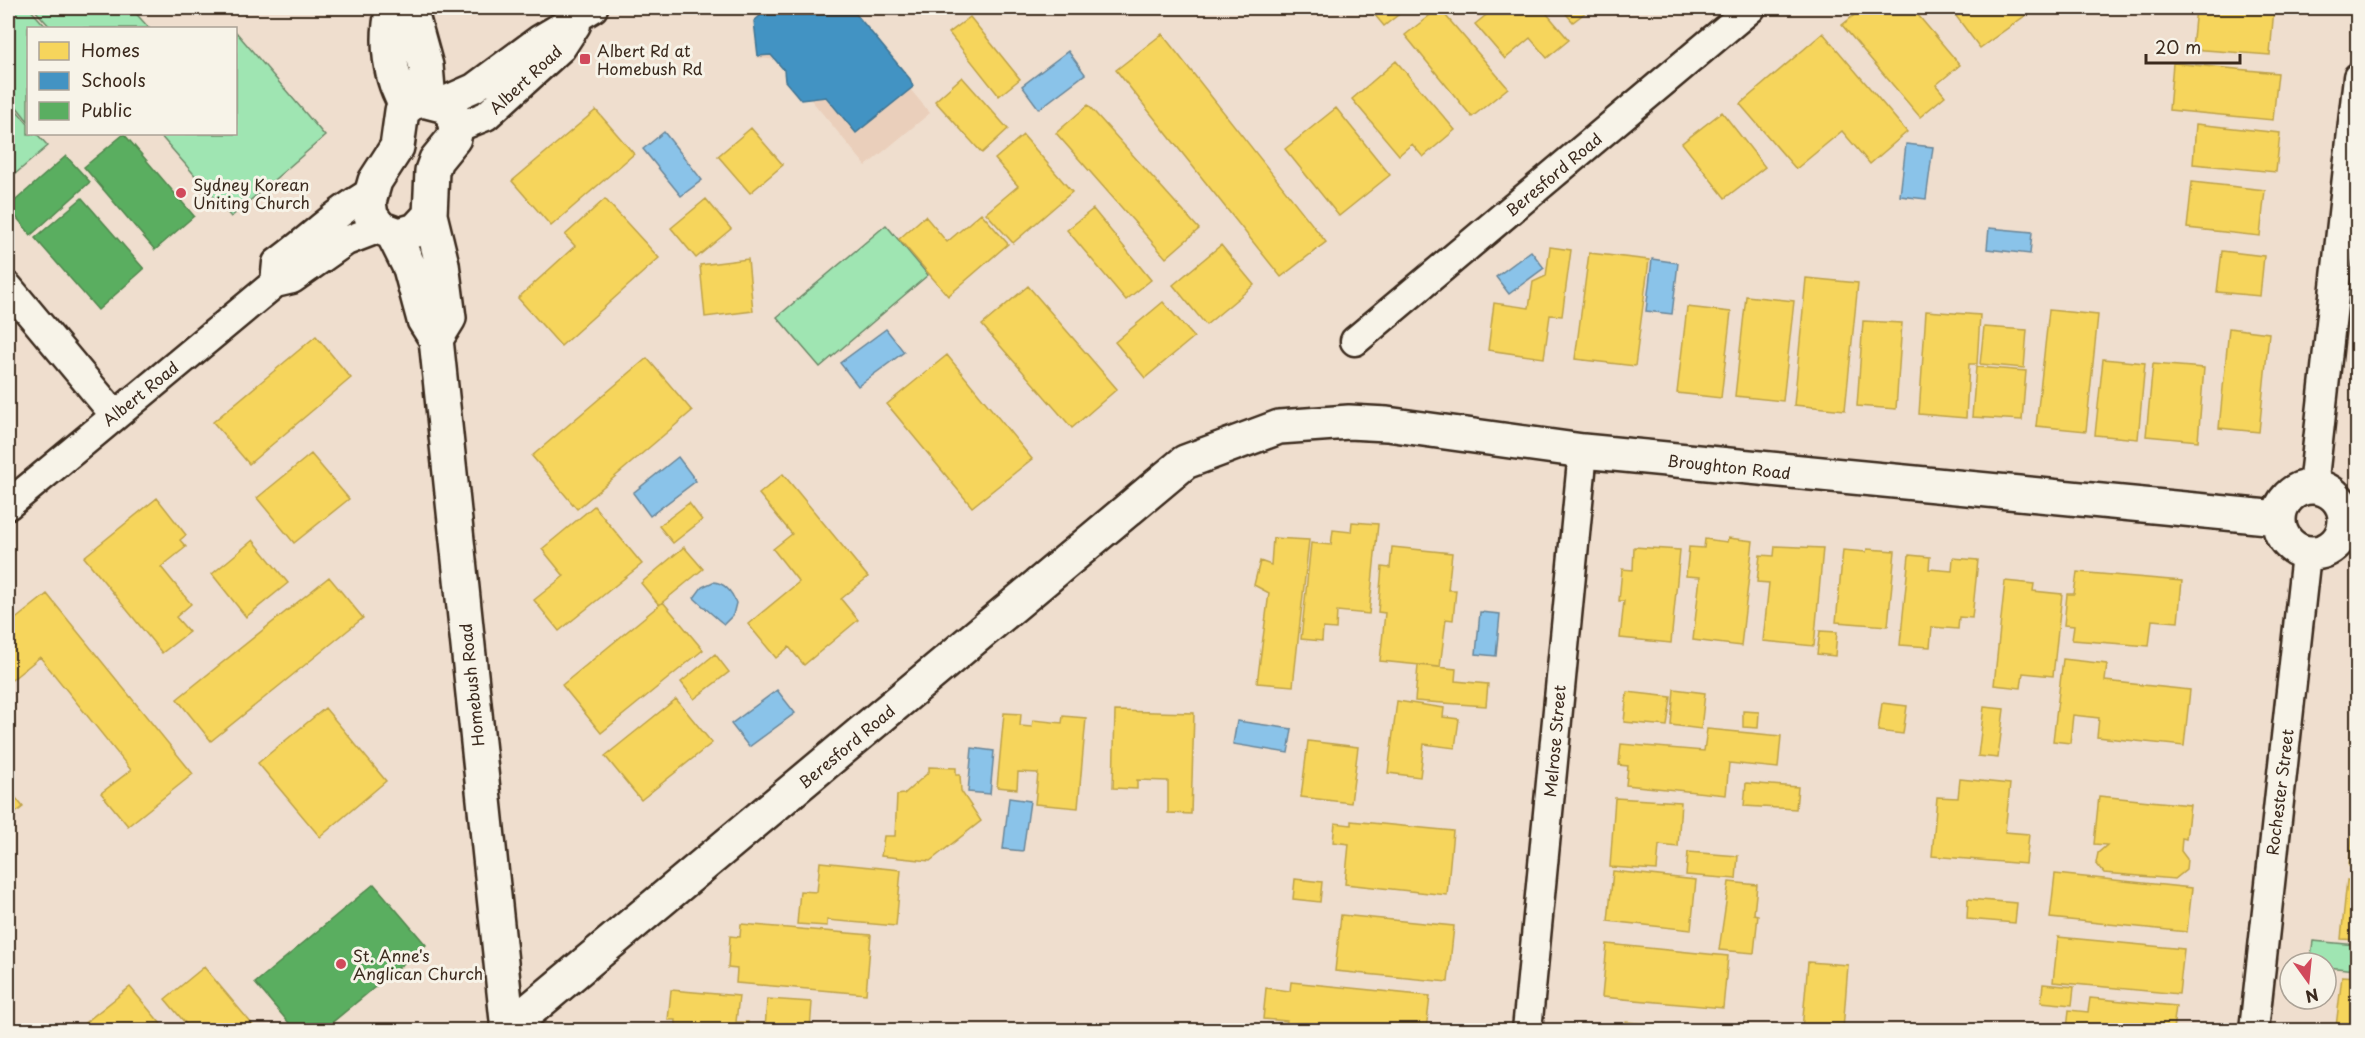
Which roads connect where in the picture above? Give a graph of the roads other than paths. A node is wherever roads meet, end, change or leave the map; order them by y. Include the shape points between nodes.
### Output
1 (393, 8) edge
2 (410, 8) edge
3 (1751, 8) edge
4 (588, 12) edge
5 (2358, 77) edge
6 (433, 110) junction
7 (370, 193) junction
8 (430, 215) junction
9 (387, 231) junction
10 (275, 283) junction
11 (8, 287) edge
12 (436, 339) junction
13 (1355, 341) dead end
14 (114, 414) junction
15 (1582, 452) junction
16 (1185, 462) joint
17 (2313, 487) junction
18 (8, 505) edge
19 (2278, 518) junction
20 (2351, 530) edge
21 (2306, 554) junction
22 (507, 1030) edge
23 (1527, 1030) edge
24 (2254, 1030) edge

1 - 6 main road via 390,48 398,92
2 - 6 main road
3 - 13 street, Beresford Road
4 - 6 street, Albert Road via 561,48 486,116
5 - 17 street
6 - 7 main road via 400,118 397,147
6 - 8 main road via 454,138 432,171
7 - 9 main road, Homebush Road via 369,211
7 - 10 street via 341,209 277,263
8 - 9 main road via 416,230 405,234
8 - 12 main road via 449,318
9 - 10 street, Albert Road via 345,241 292,279
9 - 12 main road, Homebush Road via 410,268 424,320
10 - 14 street, Albert Road
11 - 14 street
12 - 22 main road, Homebush Road
14 - 18 street, Albert Road
15 - 16 main road, Broughton Road via 1349,422 1279,427
15 - 19 main road, Broughton Road
15 - 23 street, Melrose Street
16 - 22 main road, Beresford Road
17 - 19 main road via 2293,493
17 - 20 main road via 2332,493
19 - 21 main road via 2283,537
20 - 21 main road via 2326,551
21 - 24 street, Rochester Street

